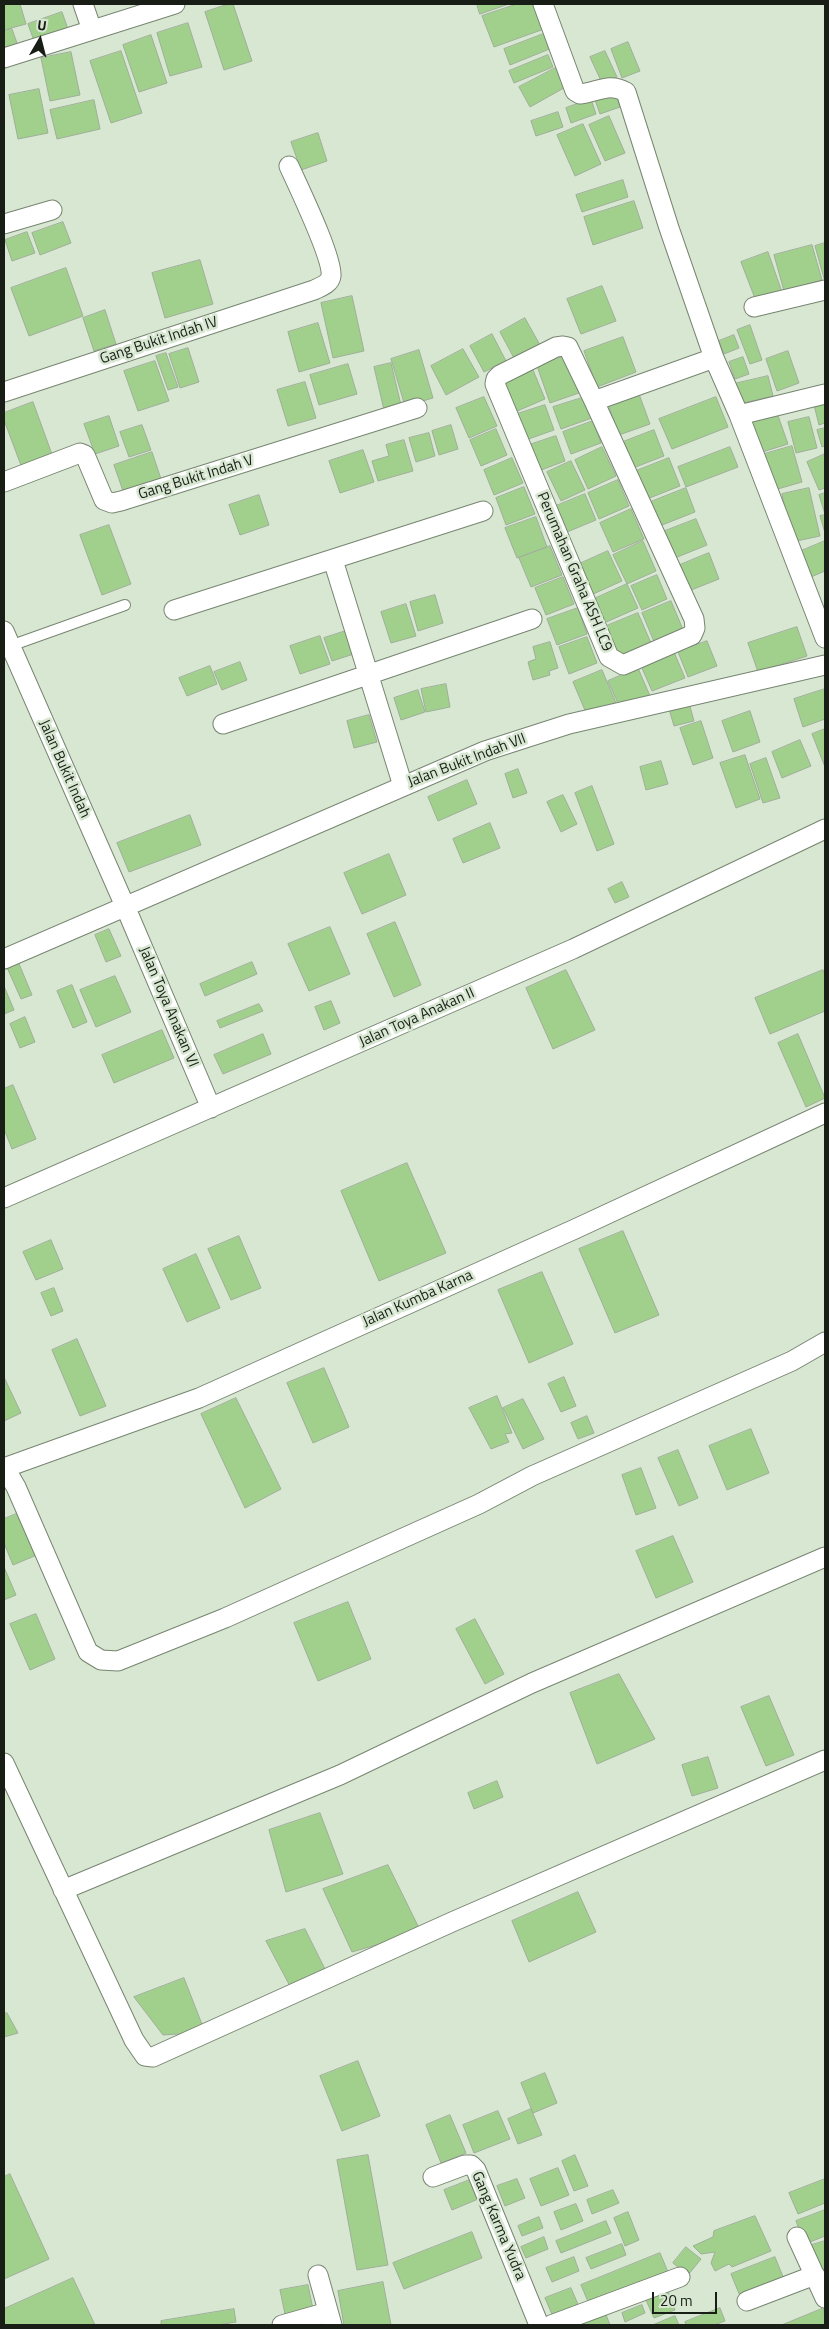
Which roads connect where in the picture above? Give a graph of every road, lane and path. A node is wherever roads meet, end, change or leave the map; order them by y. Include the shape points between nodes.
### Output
1 (83, 4) edge
2 (175, 4) edge
3 (543, 4) edge
4 (92, 30) junction
5 (4, 58) edge
6 (289, 166) dead end
7 (52, 210) dead end
8 (4, 224) edge
9 (825, 290) edge
10 (754, 307) dead end
11 (714, 358) junction
12 (4, 392) edge
13 (825, 394) edge
14 (594, 401) junction
15 (418, 408) dead end
16 (739, 415) junction
17 (4, 482) edge
18 (483, 511) dead end
19 (333, 560) junction
20 (125, 605) dead end
21 (174, 610) dead end
22 (532, 620) dead end
23 (825, 638) edge
24 (7, 639) edge
25 (825, 665) edge
26 (368, 675) junction
27 (223, 724) dead end
28 (403, 786) junction
29 (825, 829) edge
30 (125, 906) junction
31 (4, 958) edge
32 (211, 1108) junction
33 (825, 1113) edge
34 (4, 1198) edge
35 (825, 1342) edge
36 (4, 1468) edge
37 (825, 1556) edge
38 (825, 1760) edge
39 (4, 1764) edge
40 (63, 1890) junction
41 (433, 2177) dead end
42 (798, 2237) dead end
43 (318, 2275) dead end
44 (815, 2275) junction
45 (680, 2277) dead end
46 (825, 2298) edge
47 (747, 2301) dead end
48 (330, 2319) edge
49 (282, 2325) edge
50 (539, 2325) edge
51 (551, 2325) edge

1 - 4 street
2 - 4 street
3 - 11 street via 576,91 590,93 608,86 626,92
4 - 5 street
6 - 12 street, Gang Bukit Indah IV via 328,258 329,282 314,290
7 - 8 street
9 - 10 street
11 - 14 street
11 - 16 street
13 - 16 street
14 - 14 street, Perumahan Graha ASH LC9 via 694,619 695,628 692,635 623,665 609,657 495,384 500,375 563,346 568,347
15 - 17 street, Gang Bukit Indah V via 112,503 104,500 84,455 80,453
16 - 23 street
18 - 19 street
19 - 21 street
19 - 26 street
20 - 24 lane
22 - 26 street
24 - 30 street, Jalan Bukit Indah
25 - 28 street, Jalan Bukit Indah VII via 569,724 485,751
26 - 27 street
26 - 28 street
28 - 30 street, Jalan Bukit Indah VII
29 - 32 street, Jalan Toya Anakan II via 573,949
30 - 31 street, Jalan Bukit Indah VII
30 - 32 street, Jalan Toya Anakan VI
32 - 34 street, Jalan Toya Anakan II
33 - 36 street, Jalan Kumba Karna via 200,1398
35 - 36 street via 792,1361 532,1476 470,1508 225,1618 118,1661 101,1660 88,1652 16,1487
37 - 40 street via 532,1683 340,1775
38 - 40 street via 452,1922 153,2057 145,2056 134,2040
39 - 40 street
41 - 50 street, Gang Karma Yudra via 465,2165 476,2170
42 - 44 street
43 - 48 street
44 - 46 street
44 - 47 street
45 - 51 street
48 - 49 street

